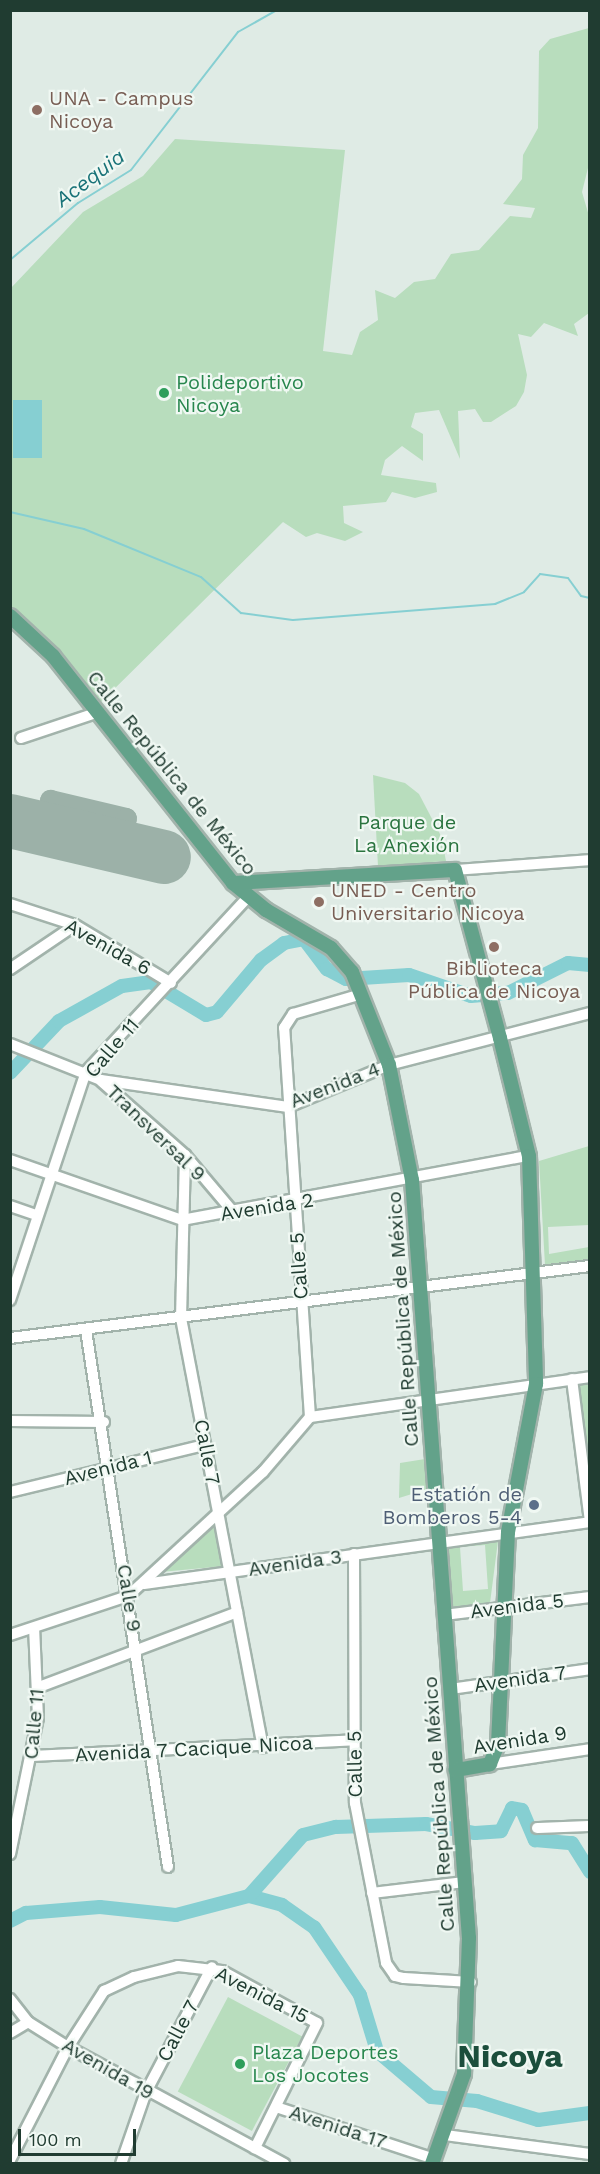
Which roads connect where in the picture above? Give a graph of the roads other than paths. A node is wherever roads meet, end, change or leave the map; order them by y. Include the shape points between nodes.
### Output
1 (10, 616) edge
2 (99, 712) junction
3 (21, 738) dead end
4 (590, 860) edge
5 (455, 870) junction
6 (233, 883) junction
7 (248, 897) junction
8 (10, 904) edge
9 (75, 925) junction
10 (10, 969) edge
11 (169, 985) junction
12 (361, 990) junction
13 (590, 1013) edge
14 (500, 1038) junction
15 (10, 1044) edge
16 (389, 1065) junction
17 (86, 1072) junction
18 (101, 1080) junction
19 (288, 1107) junction
20 (185, 1155) junction
21 (529, 1156) junction
22 (10, 1160) edge
23 (50, 1173) junction
24 (412, 1180) junction
25 (294, 1203) junction
26 (10, 1206) edge
27 (234, 1213) junction
28 (36, 1215) junction
29 (182, 1220) junction
30 (590, 1266) edge
31 (535, 1273) junction
32 (421, 1290) junction
33 (12, 1294) edge
34 (301, 1303) junction
35 (181, 1318) junction
36 (86, 1330) junction
37 (10, 1338) edge
38 (590, 1377) edge
39 (572, 1379) junction
40 (536, 1384) junction
41 (427, 1399) junction
42 (310, 1417) junction
43 (10, 1421) edge
44 (104, 1422) junction
45 (206, 1445) junction
46 (110, 1466) junction
47 (10, 1492) edge
48 (219, 1511) junction
49 (590, 1522) edge
50 (508, 1532) junction
51 (440, 1543) junction
52 (354, 1554) junction
53 (230, 1572) junction
54 (144, 1584) junction
55 (128, 1596) junction
56 (590, 1597) edge
57 (501, 1609) junction
58 (237, 1612) junction
59 (444, 1615) junction
60 (34, 1628) junction
61 (11, 1634) edge
62 (138, 1652) junction
63 (590, 1669) edge
64 (500, 1683) junction
65 (39, 1687) junction
66 (450, 1689) junction
67 (355, 1740) junction
68 (263, 1747) junction
69 (590, 1749) edge
70 (154, 1754) junction
71 (32, 1756) junction
72 (490, 1764) junction
73 (456, 1770) junction
74 (590, 1826) edge
75 (537, 1828) dead end
76 (10, 1854) edge
77 (168, 1867) dead end
78 (464, 1882) junction
79 (372, 1893) junction
80 (212, 1967) junction
81 (471, 1982) junction
82 (10, 1998) edge
83 (28, 2022) junction
84 (10, 2033) edge
85 (68, 2048) junction
86 (146, 2092) junction
87 (276, 2107) junction
88 (445, 2135) junction
89 (255, 2148) junction
90 (590, 2154) edge
91 (10, 2160) edge
92 (433, 2161) edge
93 (121, 2163) edge
94 (282, 2163) edge

1 - 2 main road, Calle República de México
2 - 3 street
2 - 6 main road, Calle República de México
4 - 5 street
5 - 6 main road
5 - 14 main road
6 - 7 main road, Calle República de México
7 - 11 street, Calle 11
7 - 12 main road, Calle República de México via 332,948
8 - 9 street, Avenida 6
9 - 10 street
9 - 11 street, Avenida 6
11 - 17 street, Calle 11
12 - 16 main road, Calle República de México
12 - 19 street, Calle 5 via 293,1014 284,1028
13 - 14 street, Avenida 4
14 - 16 street, Avenida 4
14 - 21 main road
15 - 17 street, Avenida 4
16 - 19 street, Avenida 4
16 - 24 main road, Calle República de México
17 - 18 street, Avenida 4
17 - 23 street, Calle 11
18 - 19 street, Avenida 4
18 - 20 street, Transversal 9
19 - 25 street, Calle 5
20 - 27 street, Transversal 9
20 - 29 street, Calle 7
21 - 24 street, Avenida 2
21 - 31 main road
22 - 23 street, Avenida 2
23 - 28 street, Calle 11
23 - 29 street, Avenida 2
24 - 25 street, Avenida 2
24 - 32 main road, Calle República de México
25 - 27 street, Avenida 2
25 - 34 street, Calle 5
26 - 28 street
27 - 29 street, Avenida 2
28 - 33 street, Calle 11
29 - 35 street, Calle 7
30 - 31 street
31 - 32 street
31 - 40 main road
32 - 34 street
32 - 41 main road, Calle República de México
34 - 35 street
34 - 42 street, Calle 5
35 - 36 street
35 - 45 street, Calle 7
36 - 37 street
36 - 44 street, Calle 9
38 - 39 street
39 - 40 street
39 - 49 street
40 - 41 street
40 - 50 main road
41 - 42 street
41 - 51 main road, Calle República de México
42 - 48 street
43 - 44 street
44 - 46 street, Calle 9
45 - 46 street, Avenida 1
45 - 48 street, Calle 7
46 - 47 street, Avenida 1
46 - 55 street, Calle 9
48 - 53 street, Calle 7
48 - 54 street
49 - 50 street, Avenida 3
50 - 51 street, Avenida 3
50 - 57 main road
51 - 52 street, Avenida 3
51 - 59 main road, Calle República de México
52 - 53 street, Avenida 3
52 - 67 street, Calle 5
53 - 54 street, Avenida 3
53 - 58 street, Calle 7
54 - 55 street, Avenida 3
55 - 60 street, Avenida 3
55 - 62 street, Calle 9
56 - 57 street, Avenida 5
57 - 59 street, Avenida 5
57 - 64 main road
58 - 62 street
58 - 68 street, Calle 7
59 - 66 main road, Calle República de México
60 - 61 street, Avenida 3
60 - 65 street, Calle 11
62 - 65 street
62 - 70 street, Calle 9
63 - 64 street, Avenida 7
64 - 66 street, Avenida 7
64 - 72 main road via 498,1744
65 - 71 street, Calle 11
66 - 73 main road, Calle República de México
67 - 68 street, Avenida 7 Cacique Nicoa
67 - 79 street, Calle 5 via 359,1827
68 - 70 street, Avenida 7 Cacique Nicoa
69 - 72 street, Avenida 9
70 - 71 street, Avenida 7 Cacique Nicoa
70 - 77 street, Calle 9
71 - 76 street, Calle 11
72 - 73 main road, Avenida 9
73 - 78 main road, Calle República de México
74 - 75 street
78 - 79 street
78 - 81 main road, Calle República de México
79 - 81 street, Calle 5 via 389,1971 404,1978
80 - 85 street, Avenida 15 via 178,1966 134,1977 104,1991
80 - 86 street, Calle 7
80 - 87 street, Avenida 15 via 317,2023
81 - 88 main road, Calle República de México via 461,2086
82 - 83 street
83 - 84 street
83 - 85 street, Avenida 19
85 - 86 street, Avenida 19
85 - 91 street
86 - 89 street, Avenida 19
86 - 93 street, Calle 7
87 - 89 street
87 - 92 street, Avenida 17
88 - 90 street
88 - 92 main road, Calle República de México
89 - 94 street, Avenida 19

